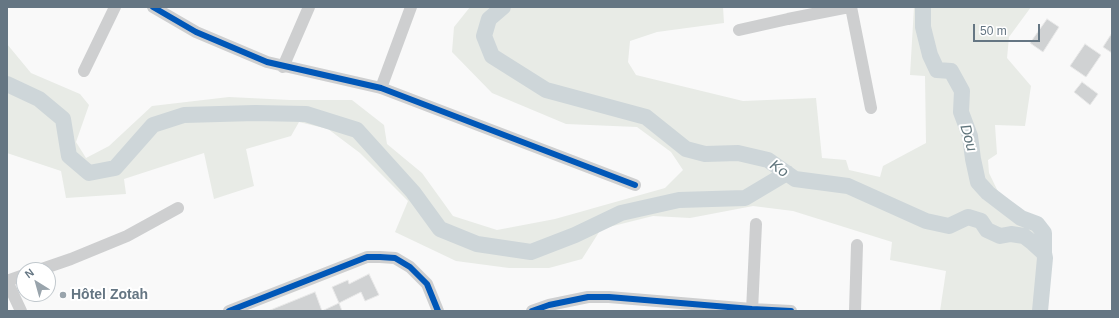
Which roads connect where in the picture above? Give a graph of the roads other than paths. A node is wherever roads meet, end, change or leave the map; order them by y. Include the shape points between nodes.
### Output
1 (115, 7) edge
2 (153, 7) edge
3 (310, 7) edge
4 (411, 7) edge
5 (850, 7) edge
6 (740, 30) dead end
7 (283, 67) junction
8 (84, 71) dead end
9 (381, 88) junction
10 (871, 108) dead end
11 (634, 185) dead end
12 (178, 208) dead end
13 (756, 224) dead end
14 (857, 245) dead end
15 (56, 264) edge
16 (16, 278) edge
17 (16, 300) edge
18 (640, 305) edge
19 (752, 310) edge
20 (229, 311) edge
21 (438, 311) edge
22 (532, 311) edge
23 (791, 311) edge
24 (855, 311) edge

1 - 8 street
2 - 7 street via 196,32
3 - 7 street
4 - 9 street
5 - 6 street
5 - 10 street
7 - 9 street
9 - 11 street
12 - 15 street via 126,236
13 - 19 street
14 - 24 street
16 - 17 street via 7,281
18 - 19 street
18 - 22 street via 610,297 588,297
19 - 23 street
20 - 21 street via 367,257 395,258 410,267 427,284

